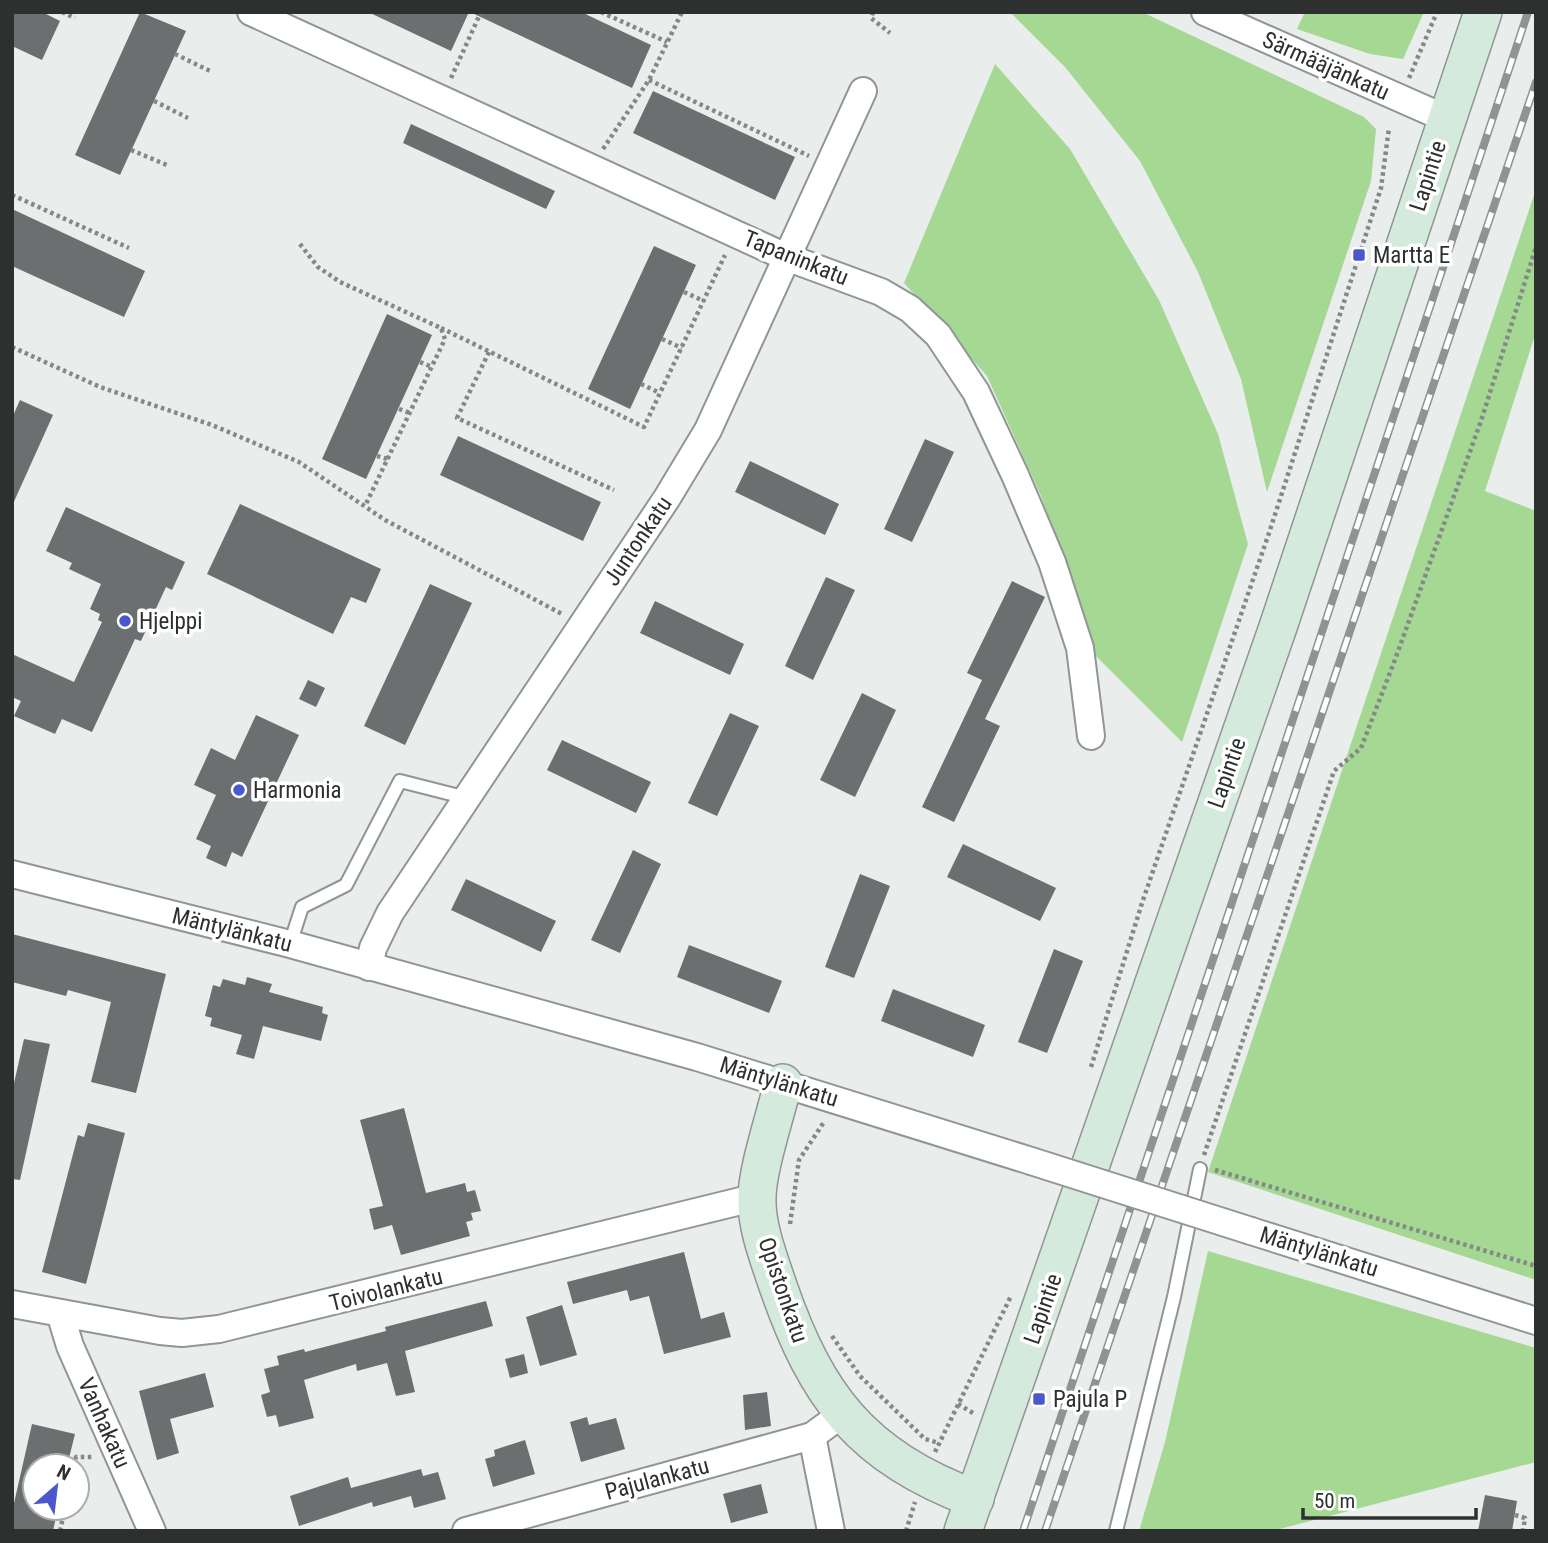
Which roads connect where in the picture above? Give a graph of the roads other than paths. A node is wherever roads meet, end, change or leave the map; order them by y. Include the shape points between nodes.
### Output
1 (251, 12) edge
2 (1205, 12) edge
3 (1483, 12) edge
4 (863, 91) dead end
5 (1447, 119) junction
6 (786, 257) junction
7 (1091, 736) dead end
8 (467, 798) junction
9 (12, 874) edge
10 (290, 944) junction
11 (369, 967) junction
12 (783, 1083) junction
13 (1200, 1169) road end
14 (757, 1197) junction
15 (12, 1304) edge
16 (60, 1313) junction
17 (1536, 1321) edge
18 (842, 1414) junction
19 (812, 1436) junction
20 (969, 1515) edge
21 (152, 1531) edge
22 (466, 1531) edge
23 (831, 1531) edge
24 (1116, 1531) edge

1 - 6 street, Tapaninkatu
2 - 5 street, Särmääjänkatu
3 - 5 main road, Lapintie
4 - 6 street, Juntonkatu
5 - 20 main road, Lapintie via 1264,666
6 - 7 street, Tapaninkatu via 881,292 910,309 938,335 975,392 1052,562 1080,648
6 - 8 street, Juntonkatu via 708,430
8 - 10 lane via 400,781 346,885 302,907
8 - 11 street, Juntonkatu via 390,913
9 - 10 street, Mäntylänkatu
10 - 11 street, Mäntylänkatu
11 - 12 street, Mäntylänkatu
12 - 14 main road, Opistonkatu
12 - 17 street, Mäntylänkatu, bridge
13 - 24 lane via 1174,1297
14 - 16 street, Toivolankatu via 219,1329 160,1332
14 - 18 main road, Opistonkatu via 769,1262 796,1338
15 - 16 street, Toivolankatu
16 - 21 street, Vanhakatu via 70,1346
18 - 19 street, Pajulankatu
18 - 20 main road, Opistonkatu via 873,1444 940,1486
19 - 22 street, Pajulankatu
19 - 23 street

